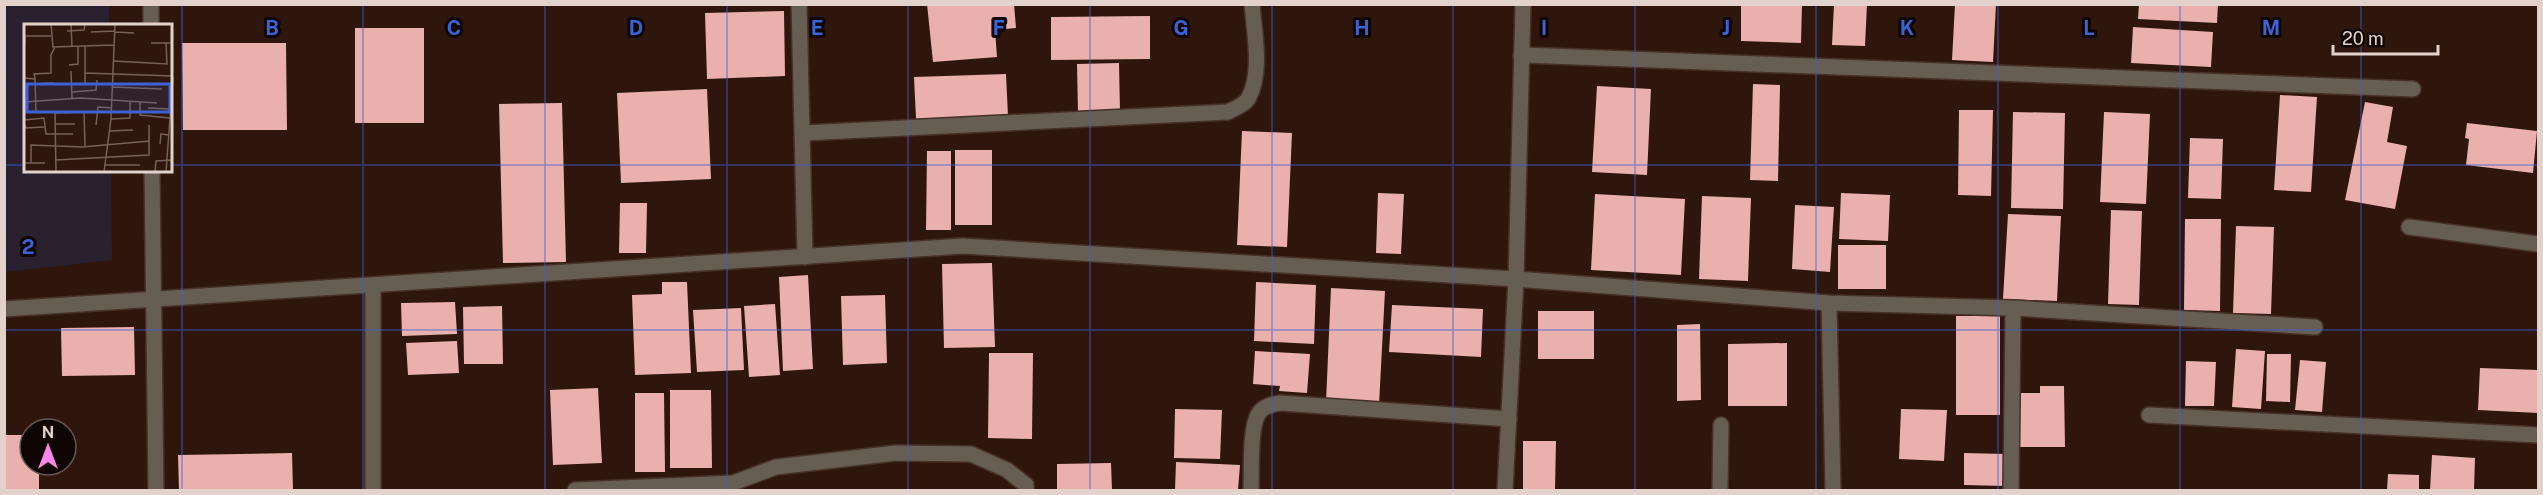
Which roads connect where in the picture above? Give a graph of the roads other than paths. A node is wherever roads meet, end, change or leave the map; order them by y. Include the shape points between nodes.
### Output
1 (151, 4) edge
2 (800, 4) edge
3 (1252, 4) edge
4 (1523, 4) edge
5 (151, 24) edge
6 (1521, 55) junction
7 (2413, 89) dead end
8 (803, 133) junction
9 (152, 172) edge
10 (2409, 227) dead end
11 (2538, 244) edge
12 (806, 257) junction
13 (1516, 279) junction
14 (373, 285) junction
15 (152, 299) junction
16 (1829, 303) junction
17 (2013, 308) junction
18 (4, 309) edge
19 (2315, 327) dead end
20 (2149, 415) dead end
21 (1509, 419) junction
22 (1721, 425) dead end
23 (2538, 435) edge
24 (156, 490) edge
25 (373, 490) edge
26 (575, 490) edge
27 (1026, 490) edge
28 (1251, 490) edge
29 (1505, 490) edge
30 (1720, 490) edge
31 (1833, 490) edge
32 (2011, 490) edge

1 - 5 street
2 - 8 street
3 - 8 street via 1256,66 1252,86 1248,99 1228,112
4 - 6 street
6 - 7 street
6 - 13 street
8 - 12 street
9 - 15 street
10 - 11 street
12 - 13 street via 963,246
12 - 14 street
13 - 16 street
13 - 21 street
14 - 15 street
14 - 25 street
15 - 18 street
15 - 24 street
16 - 17 street
16 - 31 street
17 - 19 street
17 - 32 street
20 - 23 street
21 - 28 street via 1269,405 1254,422
21 - 29 street
22 - 30 street
26 - 27 street via 733,483 776,467 896,453 971,454 1007,470 1026,485

